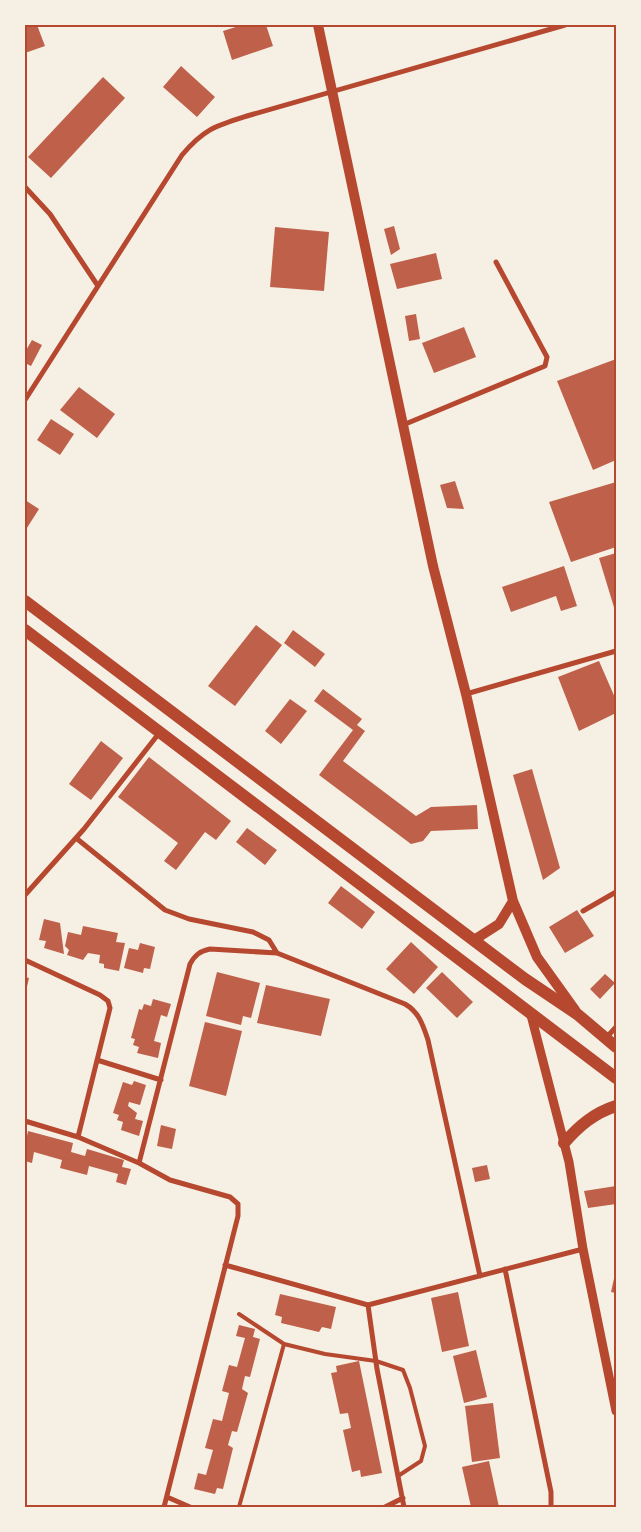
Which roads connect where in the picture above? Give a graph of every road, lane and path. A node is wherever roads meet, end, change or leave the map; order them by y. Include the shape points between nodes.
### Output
1 (318, 25) edge
2 (565, 25) edge
3 (332, 92) junction
4 (25, 187) edge
5 (496, 262) dead end
6 (98, 286) junction
7 (25, 400) edge
8 (403, 424) junction
9 (25, 601) edge
10 (25, 630) edge
11 (616, 651) edge
12 (466, 694) junction
13 (160, 732) junction
14 (76, 838) junction
15 (616, 892) edge
16 (25, 895) edge
17 (513, 901) junction
18 (583, 911) dead end
19 (474, 940) junction
20 (278, 953) junction
21 (25, 960) edge
22 (578, 1014) junction
23 (531, 1016) junction
24 (616, 1027) edge
25 (605, 1039) junction
26 (616, 1047) edge
27 (97, 1060) junction
28 (616, 1078) edge
29 (160, 1080) junction
30 (616, 1106) edge
31 (25, 1122) edge
32 (78, 1137) junction
33 (564, 1143) junction
34 (140, 1163) junction
35 (583, 1249) junction
36 (225, 1265) junction
37 (505, 1269) junction
38 (480, 1276) junction
39 (368, 1304) junction
40 (239, 1314) dead end
41 (284, 1344) junction
42 (376, 1360) junction
43 (616, 1411) edge
44 (398, 1476) junction
45 (167, 1497) junction
46 (403, 1498) junction
47 (164, 1507) edge
48 (190, 1507) edge
49 (239, 1507) edge
50 (385, 1507) edge
51 (404, 1507) edge
52 (551, 1507) edge

1 - 3 main road
2 - 3 street
3 - 6 street via 215,126 198,136 182,155
3 - 8 main road
4 - 6 street via 50,214
5 - 8 street via 547,357 545,366
6 - 7 street
8 - 12 main road via 433,566
9 - 19 highway
10 - 13 highway
11 - 12 street
12 - 17 main road
13 - 14 street
13 - 23 highway
14 - 16 street
14 - 20 street via 165,910 258,934 269,940
15 - 18 street
17 - 19 main road via 499,924
17 - 22 main road via 537,957
19 - 22 highway
20 - 29 street via 210,949 194,957
20 - 38 street via 405,1004 419,1017 428,1040
21 - 27 street via 108,1001 109,1016
22 - 25 highway
23 - 28 highway
23 - 33 street
24 - 25 street
25 - 26 highway
27 - 29 street
27 - 32 street
29 - 34 street
30 - 33 highway via 588,1119
31 - 32 street
32 - 34 street
33 - 35 street
34 - 36 street via 170,1180 235,1200 238,1216
35 - 37 street
35 - 43 street
36 - 39 street
36 - 45 street
37 - 38 street
37 - 52 street via 551,1492
38 - 39 street
39 - 42 street
40 - 41 lane
41 - 42 lane via 325,1354
41 - 49 lane
42 - 44 street
42 - 44 lane via 403,1370 424,1446 421,1461
44 - 46 street
45 - 47 street
45 - 48 street
46 - 50 street
46 - 51 street

